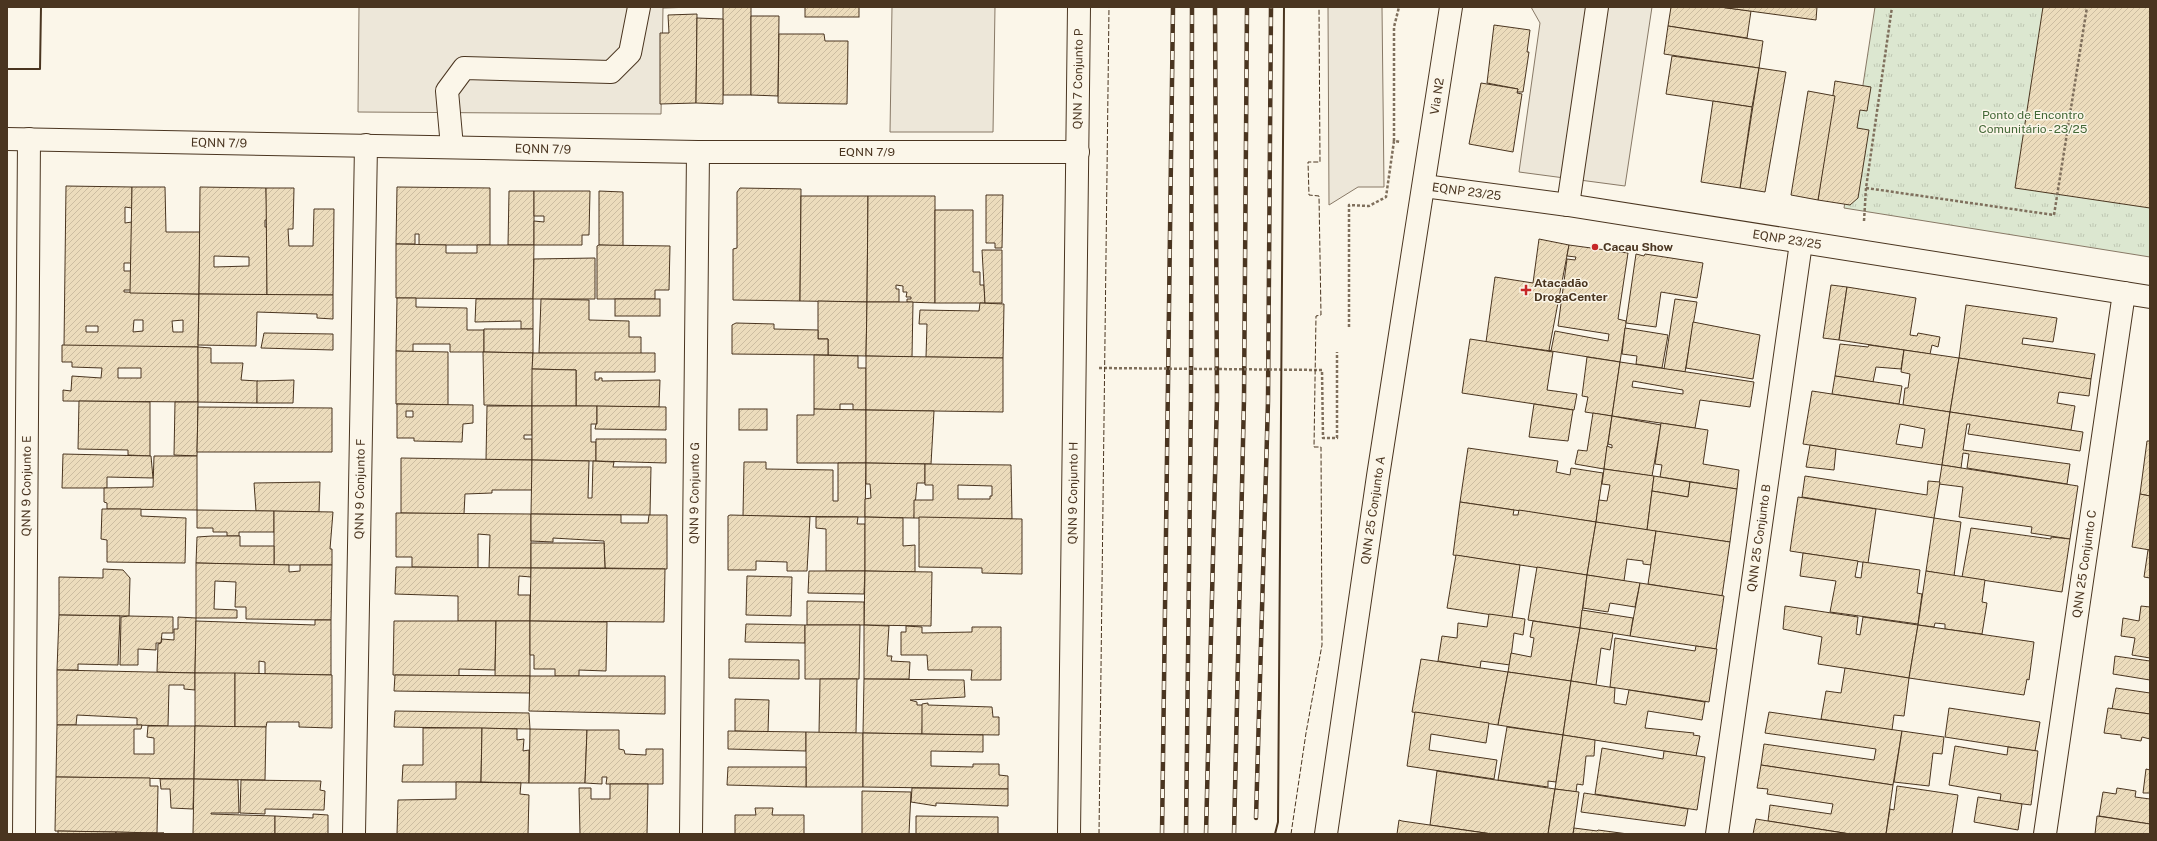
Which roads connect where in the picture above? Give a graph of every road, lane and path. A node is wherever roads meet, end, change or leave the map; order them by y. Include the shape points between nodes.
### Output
1 (639, 7) edge
2 (1080, 7) edge
3 (1399, 7) edge
4 (1451, 7) edge
5 (1597, 7) edge
6 (1892, 7) edge
7 (2086, 7) edge
8 (7, 139) edge
9 (29, 139) junction
10 (1394, 141) junction
11 (1430, 144) junction
12 (366, 145) junction
13 (452, 147) junction
14 (698, 152) junction
15 (1078, 152) junction
16 (1424, 186) junction
17 (1866, 188) junction
18 (1568, 205) junction
19 (1801, 243) junction
20 (1863, 252) junction
21 (2124, 293) junction
22 (2150, 297) edge
23 (1349, 328) dead end
24 (1337, 352) dead end
25 (1099, 368) dead end
26 (24, 834) edge
27 (354, 834) edge
28 (691, 834) edge
29 (1069, 834) edge
30 (1326, 834) edge
31 (1717, 834) edge
32 (2045, 834) edge

1 - 13 street via 630,54 612,72 464,68 447,91
2 - 15 street, QNN 7 Conjunto P
3 - 10 path via 1394,27
4 - 11 street, Via N2
5 - 18 street
6 - 17 path
7 - 17 path via 2054,215
8 - 9 street, EQNN 7/9
9 - 12 street, EQNN 7/9
9 - 26 street, QNN 9 Conjunto E
10 - 11 path
10 - 23 path via 1386,197 1369,206 1348,205
11 - 16 street, Via N2
12 - 13 street, EQNN 7/9
12 - 27 street, QNN 9 Conjunto F
13 - 14 street, EQNN 7/9
14 - 15 street, EQNN 7/9
14 - 28 street, QNN 9 Conjunto G
15 - 29 street, QNN 9 Conjunto H
16 - 18 street, EQNP 23/25
16 - 30 street, QNN 25 Conjunto A via 1378,476
17 - 20 path
18 - 19 street, EQNP 23/25
19 - 20 street, EQNP 23/25
19 - 31 street, QNN 25 Conjunto B
20 - 21 street, EQNP 23/25
21 - 22 street, EQNP 23/25
21 - 32 street, QNN 25 Conjunto C
24 - 25 path, bridge via 1337,438 1323,438 1322,370

